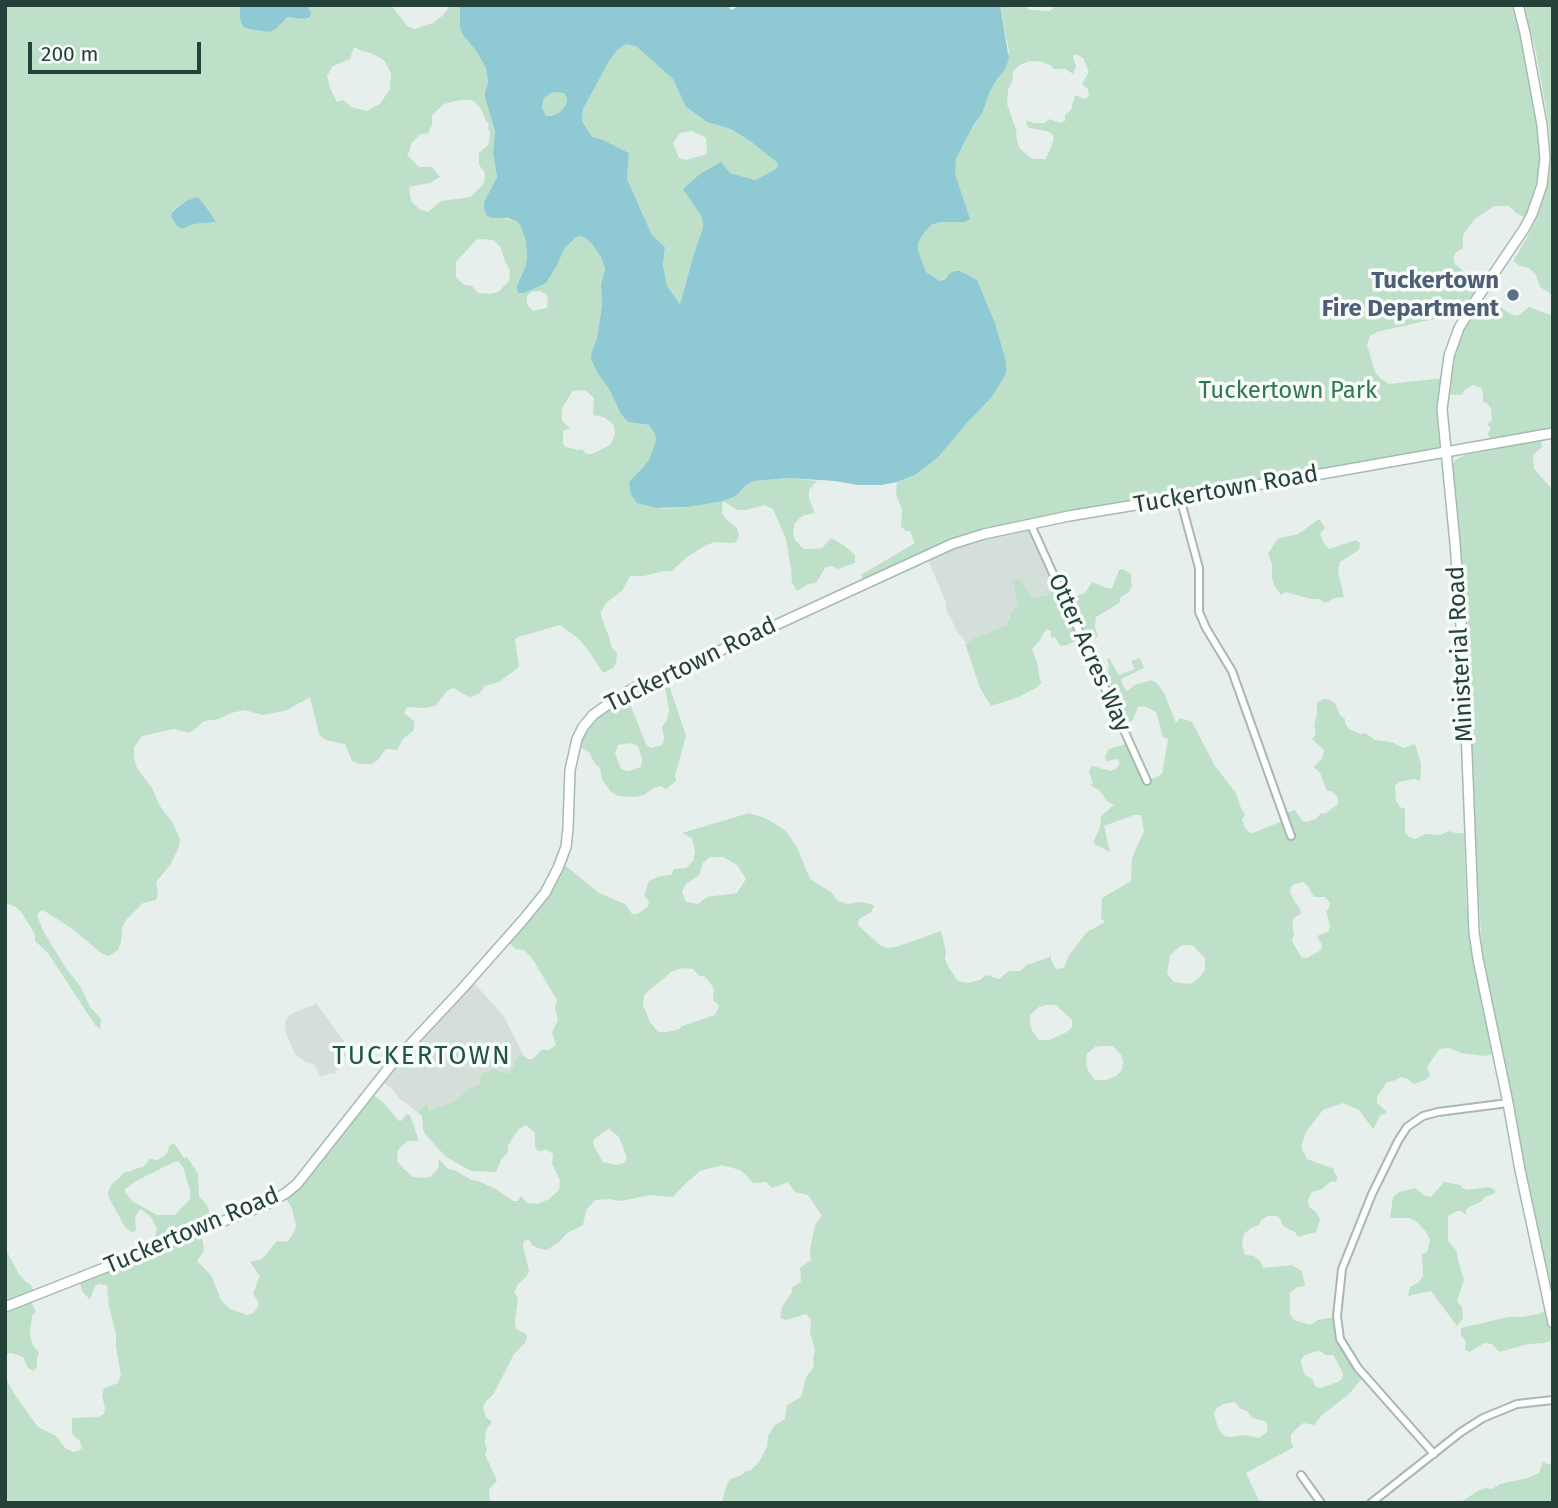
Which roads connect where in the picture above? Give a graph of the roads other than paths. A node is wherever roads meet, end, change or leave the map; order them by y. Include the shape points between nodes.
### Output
1 (1518, 5) edge
2 (1553, 433) edge
3 (1445, 452) junction
4 (1180, 498) junction
5 (1031, 525) junction
6 (1147, 781) dead end
7 (1291, 836) dead end
8 (1508, 1103) junction
9 (5, 1307) edge
10 (1553, 1323) edge
11 (1553, 1400) edge
12 (1434, 1454) junction
13 (1301, 1475) dead end
14 (1321, 1503) edge
15 (1371, 1503) edge

1 - 3 street, Ministerial Road via 1542,125 1542,185 1529,221 1464,318 1452,346 1442,409
2 - 3 street, Tuckertown Road
3 - 4 street, Tuckertown Road
3 - 8 street, Ministerial Road via 1462,653 1474,932
4 - 5 street, Tuckertown Road
4 - 7 street via 1199,568 1199,612 1232,671
5 - 6 street, Otter Acres Way
5 - 9 street, Tuckertown Road via 952,544 636,687 597,711 581,730 574,749 566,847 545,893 391,1065 303,1178 267,1204
8 - 10 street, Ministerial Road
8 - 12 street via 1438,1112 1407,1127 1372,1194 1342,1269 1336,1316 1340,1339 1359,1368
11 - 12 street via 1495,1412
12 - 15 street
13 - 14 street

